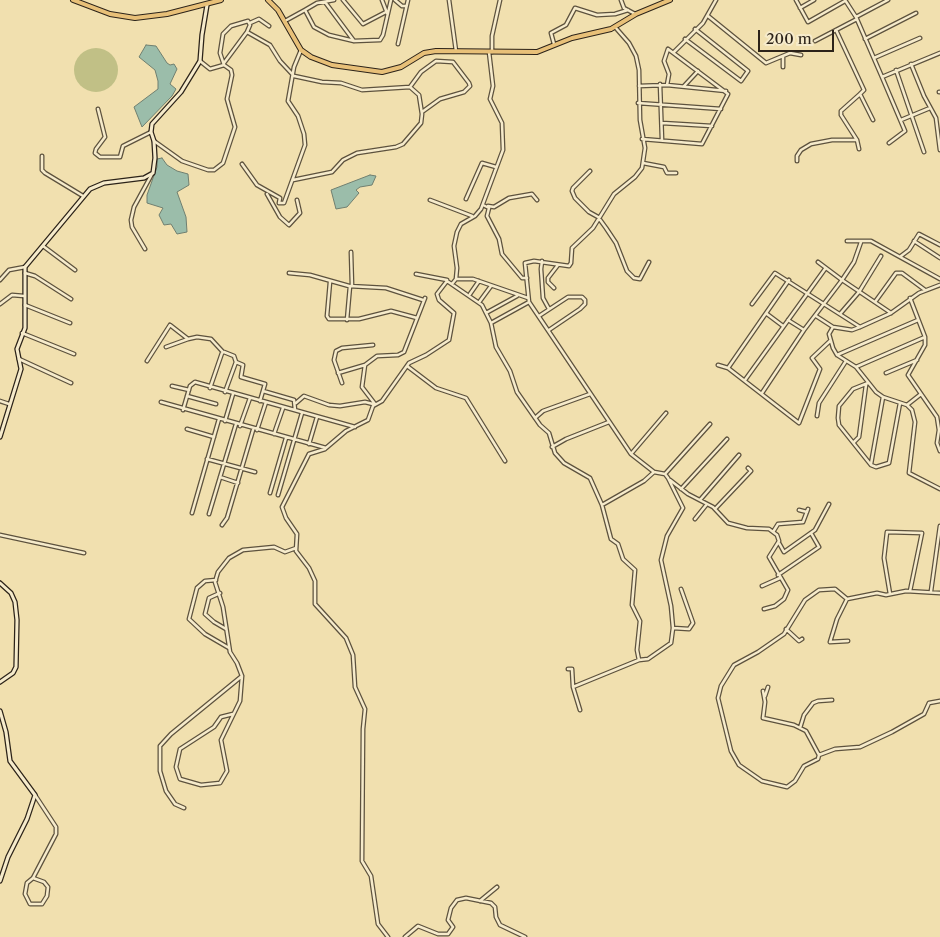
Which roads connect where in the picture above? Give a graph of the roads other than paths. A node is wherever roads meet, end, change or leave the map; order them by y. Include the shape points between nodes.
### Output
1 (73, 0) edge
2 (221, 0) edge
3 (268, 0) edge
4 (334, 0) edge
5 (343, 0) edge
6 (382, 0) edge
7 (391, 0) edge
8 (395, 0) edge
9 (408, 0) edge
10 (449, 0) edge
11 (500, 0) edge
12 (622, 0) edge
13 (670, 0) edge
14 (716, 0) edge
15 (796, 0) edge
16 (814, 0) edge
17 (845, 0) edge
18 (888, 0) edge
19 (214, 1) edge
20 (325, 2) junction
21 (208, 5) junction
22 (406, 6) junction
23 (800, 8) junction
24 (305, 10) junction
25 (628, 10) junction
26 (387, 13) junction
27 (916, 13) dead end
28 (636, 14) junction
29 (708, 16) junction
30 (856, 18) junction
31 (285, 22) junction
32 (250, 23) junction
33 (269, 26) dead end
34 (615, 27) junction
35 (695, 29) junction
36 (836, 30) junction
37 (247, 32) junction
38 (920, 38) dead end
39 (685, 39) junction
40 (865, 39) junction
41 (354, 41) junction
42 (815, 41) dead end
43 (398, 44) dead end
44 (555, 45) junction
45 (301, 50) junction
46 (456, 52) junction
47 (490, 52) junction
48 (674, 52) junction
49 (940, 53) edge
50 (801, 55) dead end
51 (783, 57) junction
52 (873, 58) junction
53 (200, 61) junction
54 (224, 64) junction
55 (911, 64) junction
56 (783, 67) dead end
57 (896, 70) junction
58 (698, 71) junction
59 (294, 76) junction
60 (882, 76) junction
61 (660, 84) junction
62 (667, 85) junction
63 (639, 86) junction
64 (410, 87) junction
65 (683, 87) junction
66 (727, 91) junction
67 (860, 94) junction
68 (638, 103) junction
69 (661, 104) junction
70 (930, 108) junction
71 (98, 109) dead end
72 (721, 109) junction
73 (422, 112) junction
74 (910, 117) junction
75 (873, 120) dead end
76 (901, 120) junction
77 (662, 123) junction
78 (712, 126) junction
79 (151, 132) junction
80 (642, 140) junction
81 (858, 140) junction
82 (154, 141) junction
83 (662, 141) junction
84 (889, 143) dead end
85 (860, 150) dead end
86 (940, 150) edge
87 (924, 152) dead end
88 (42, 156) dead end
89 (797, 161) dead end
90 (643, 163) junction
91 (242, 164) dead end
92 (497, 168) junction
93 (590, 171) dead end
94 (152, 173) junction
95 (676, 173) dead end
96 (293, 180) junction
97 (267, 192) junction
98 (83, 196) junction
99 (466, 199) dead end
100 (297, 200) dead end
101 (430, 200) dead end
102 (537, 200) dead end
103 (482, 204) junction
104 (488, 206) junction
105 (472, 216) junction
106 (599, 219) junction
107 (848, 241) dead end
108 (914, 241) junction
109 (861, 242) junction
110 (940, 245) edge
111 (42, 246) junction
112 (145, 249) dead end
113 (351, 252) dead end
114 (881, 256) dead end
115 (901, 256) junction
116 (940, 258) edge
117 (542, 262) junction
118 (649, 262) dead end
119 (818, 262) dead end
120 (558, 265) junction
121 (26, 267) junction
122 (825, 269) junction
123 (75, 270) dead end
124 (24, 273) junction
125 (289, 273) dead end
126 (416, 274) dead end
127 (1, 277) edge
128 (527, 278) junction
129 (456, 279) junction
130 (940, 279) edge
131 (447, 280) junction
132 (789, 280) junction
133 (842, 280) junction
134 (479, 281) junction
135 (330, 282) junction
136 (452, 284) junction
137 (940, 285) edge
138 (351, 286) junction
139 (491, 286) junction
140 (554, 288) dead end
141 (925, 290) junction
142 (808, 292) junction
143 (859, 292) junction
144 (469, 294) junction
145 (24, 296) junction
146 (518, 296) junction
147 (910, 298) junction
148 (72, 299) dead end
149 (529, 300) junction
150 (480, 301) junction
151 (875, 303) junction
152 (0, 304) edge
153 (752, 304) dead end
154 (826, 304) junction
155 (24, 305) junction
156 (549, 309) junction
157 (486, 313) junction
158 (891, 313) junction
159 (767, 314) junction
160 (840, 314) junction
161 (539, 316) junction
162 (816, 316) junction
163 (418, 318) junction
164 (347, 320) junction
165 (788, 320) junction
166 (918, 320) junction
167 (70, 323) dead end
168 (491, 323) junction
169 (783, 326) junction
170 (860, 327) junction
171 (833, 328) junction
172 (549, 330) junction
173 (804, 330) junction
174 (22, 333) junction
175 (925, 337) junction
176 (188, 339) junction
177 (830, 341) junction
178 (372, 345) dead end
179 (166, 347) dead end
180 (223, 352) junction
181 (74, 354) dead end
182 (837, 355) junction
183 (19, 359) junction
184 (918, 359) junction
185 (147, 361) dead end
186 (846, 361) junction
187 (236, 362) junction
188 (718, 365) dead end
189 (366, 366) junction
190 (407, 366) junction
191 (856, 367) junction
192 (728, 368) junction
193 (338, 372) junction
194 (886, 373) dead end
195 (745, 380) junction
196 (72, 383) dead end
197 (342, 383) dead end
198 (867, 384) junction
199 (172, 386) dead end
200 (210, 388) junction
201 (189, 390) junction
202 (263, 391) junction
203 (225, 392) junction
204 (762, 393) junction
205 (233, 394) junction
206 (590, 394) junction
207 (921, 394) junction
208 (187, 396) junction
209 (883, 397) junction
210 (250, 398) junction
211 (0, 401) edge
212 (260, 401) junction
213 (162, 402) dead end
214 (266, 402) junction
215 (296, 403) junction
216 (900, 403) junction
217 (9, 404) junction
218 (216, 404) dead end
219 (375, 404) junction
220 (907, 405) junction
221 (283, 408) junction
222 (183, 410) junction
223 (295, 410) junction
224 (302, 412) junction
225 (666, 413) dead end
226 (817, 416) dead end
227 (317, 417) junction
228 (535, 418) junction
229 (219, 419) junction
230 (225, 421) junction
231 (609, 422) junction
232 (236, 424) junction
233 (710, 424) dead end
234 (240, 426) junction
235 (354, 427) junction
236 (187, 429) dead end
237 (255, 430) junction
238 (274, 434) junction
239 (0, 437) edge
240 (214, 437) junction
241 (286, 438) junction
242 (727, 439) dead end
243 (294, 440) junction
244 (854, 442) junction
245 (309, 445) junction
246 (552, 447) junction
247 (326, 448) junction
248 (940, 451) edge
249 (631, 454) junction
250 (739, 455) dead end
251 (207, 459) junction
252 (505, 461) dead end
253 (224, 464) junction
254 (871, 465) junction
255 (242, 468) junction
256 (748, 468) dead end
257 (255, 472) dead end
258 (654, 472) junction
259 (665, 474) junction
260 (220, 477) junction
261 (668, 478) junction
262 (238, 483) junction
263 (681, 489) junction
264 (940, 489) edge
265 (270, 493) dead end
266 (278, 495) dead end
267 (700, 500) junction
268 (707, 504) junction
269 (829, 504) dead end
270 (602, 505) junction
271 (715, 509) junction
272 (799, 510) dead end
273 (192, 513) dead end
274 (209, 514) dead end
275 (695, 519) dead end
276 (222, 525) dead end
277 (940, 526) edge
278 (773, 532) junction
279 (811, 533) junction
280 (0, 535) edge
281 (779, 541) junction
282 (296, 548) junction
283 (84, 553) dead end
284 (779, 577) junction
285 (216, 580) junction
286 (0, 583) edge
287 (762, 586) dead end
288 (681, 589) dead end
289 (910, 591) junction
290 (931, 592) junction
291 (220, 593) junction
292 (940, 593) edge
293 (890, 594) junction
294 (847, 599) junction
295 (764, 609) dead end
296 (673, 628) junction
297 (226, 629) junction
298 (786, 629) junction
299 (802, 639) dead end
300 (848, 641) dead end
301 (229, 648) junction
302 (639, 660) junction
303 (568, 670) dead end
304 (242, 676) junction
305 (0, 682) edge
306 (573, 687) junction
307 (768, 687) dead end
308 (763, 691) dead end
309 (765, 698) junction
310 (832, 700) dead end
311 (940, 701) edge
312 (580, 710) dead end
313 (0, 711) edge
314 (233, 714) junction
315 (4, 724) junction
316 (0, 726) edge
317 (800, 728) junction
318 (820, 755) junction
319 (35, 795) junction
320 (184, 808) dead end
321 (34, 878) junction
322 (0, 881) edge
323 (497, 887) dead end
324 (480, 901) junction
325 (388, 937) edge
326 (405, 937) edge
327 (525, 937) edge

1 - 21 main road via 110,14 135,18
2 - 19 main road
3 - 31 main road
4 - 20 street
5 - 26 street via 363,24
6 - 26 street
7 - 26 street
8 - 22 street
9 - 22 street
10 - 46 street
11 - 47 street
12 - 25 street
13 - 28 main road
14 - 29 street
15 - 23 street
16 - 23 street
17 - 23 street via 808,22
17 - 30 street
18 - 30 street
19 - 21 main road
20 - 24 street
20 - 41 street
21 - 53 street
22 - 43 street
24 - 31 street
24 - 41 street via 319,30 336,38
25 - 28 street
25 - 44 street via 597,15 575,8 566,25 551,34
26 - 41 street via 382,39
27 - 40 street
28 - 34 main road
29 - 35 street
29 - 51 street via 766,63
30 - 36 street
30 - 40 street
31 - 45 main road
32 - 33 street via 258,19
32 - 37 street
32 - 54 street via 244,21 231,26 223,34 220,53
34 - 44 main road
34 - 63 street via 636,56
35 - 39 street
35 - 39 street via 748,71 741,81
36 - 42 street
36 - 67 street via 864,90
37 - 54 street
37 - 59 street via 270,45
38 - 52 street
39 - 48 street
40 - 52 street
44 - 47 main road via 530,54
45 - 46 main road via 332,65 382,72 401,67 429,52
45 - 59 street
46 - 47 main road
47 - 92 street via 493,86 490,99 504,135
48 - 58 street
48 - 62 street via 667,49 664,56
49 - 55 street
50 - 51 street via 790,53
51 - 56 street
52 - 60 street
53 - 54 street via 210,69
53 - 79 street via 171,105 152,124
54 - 82 street via 232,75 227,93 235,127 223,163 214,170 208,170 182,161
55 - 57 street
55 - 70 street
57 - 60 street
57 - 74 street
58 - 65 street
58 - 66 street
59 - 64 street via 341,83 362,90
59 - 96 street via 288,101 301,123 305,145
60 - 76 street
61 - 62 street
61 - 63 street
61 - 69 street
62 - 65 street
63 - 68 street
64 - 73 street via 419,95
64 - 73 street via 421,72 436,61 453,62 469,83 464,92 440,99
65 - 66 street
66 - 72 street
67 - 75 street
67 - 81 street via 841,111
68 - 69 street
68 - 80 street
69 - 72 street
69 - 77 street
70 - 74 street
70 - 86 street via 936,118
71 - 79 street via 105,137 95,153 100,157 120,157 123,146
72 - 78 street
73 - 96 street via 420,123 403,144 358,153 344,160 332,172
74 - 76 street
74 - 87 street
76 - 84 street via 905,132
77 - 78 street
77 - 83 street
78 - 83 street via 702,144
79 - 82 street
80 - 83 street
80 - 90 street via 645,148
81 - 85 street
81 - 89 street via 811,144 801,150
82 - 94 street
88 - 98 street via 42,170
90 - 95 street via 664,167 667,173
90 - 106 street via 635,177 614,194
91 - 97 street via 252,180
92 - 99 street via 482,164
92 - 103 street
93 - 106 street via 572,191 581,205
94 - 98 street via 144,178 96,185
94 - 112 street via 134,207 131,220
96 - 97 street via 284,204 279,203 280,198
97 - 100 street via 280,217 289,225 300,213
98 - 111 street
101 - 105 street
102 - 104 street via 532,194 509,198 494,207
103 - 104 street
103 - 105 street
104 - 128 street via 487,216 502,254 522,278
105 - 129 street via 461,224 457,232 454,246
106 - 118 street via 634,278 640,279
106 - 120 street via 572,248 572,263 569,266
107 - 109 street
108 - 110 street via 919,234
108 - 115 street
108 - 116 street
109 - 115 street via 871,241
109 - 133 street via 854,262
111 - 121 street
111 - 123 street
113 - 138 street
114 - 143 street
115 - 130 street
117 - 120 street
117 - 128 street via 525,263
117 - 156 street via 543,298
119 - 122 street
120 - 140 street via 548,278
121 - 124 street
121 - 127 street via 16,268
122 - 133 street
122 - 142 street
124 - 145 street
124 - 148 street via 35,276
125 - 135 street via 310,275
126 - 131 street
128 - 149 street
129 - 134 street
129 - 136 street
131 - 136 street
131 - 190 street via 437,294 454,314 449,340
132 - 142 street
132 - 153 street via 772,273
132 - 159 street
133 - 143 street
133 - 154 street
134 - 139 street
134 - 144 street
135 - 138 street
135 - 164 street via 328,318
136 - 144 street
137 - 141 street
138 - 163 street via 386,288 424,299
138 - 164 street
139 - 146 street
139 - 150 street
141 - 147 street
141 - 151 street via 902,273 896,273
142 - 154 street
142 - 165 street
143 - 151 street
143 - 160 street
144 - 150 street
145 - 152 street via 12,295
145 - 155 street
146 - 149 street
146 - 157 street
147 - 158 street
147 - 166 street
149 - 161 street
149 - 168 street
150 - 157 street
151 - 158 street
154 - 160 street
154 - 162 street
155 - 167 street
155 - 174 street via 25,328
156 - 161 street
156 - 172 street via 568,297 582,296 585,300 580,309
157 - 168 street
158 - 170 street
159 - 169 street
159 - 192 street
160 - 170 street
161 - 172 street
162 - 171 street
162 - 173 street
163 - 164 street via 391,310 369,318
163 - 189 street via 404,352 377,356
165 - 169 street
165 - 173 street
166 - 175 street
166 - 182 street
168 - 228 street via 492,334 517,392
169 - 195 street
170 - 171 street via 852,330
171 - 177 street
172 - 206 street
173 - 204 street
174 - 181 street
174 - 183 street via 17,349
175 - 184 street
175 - 191 street
176 - 179 street
176 - 180 street via 211,339
176 - 185 street via 170,325
177 - 182 street
177 - 204 street via 812,358 820,369 799,423
178 - 193 street via 336,351 334,360
180 - 187 street via 234,356
180 - 200 street
182 - 186 street
183 - 196 street
183 - 217 street via 20,377
184 - 194 street
184 - 207 street via 908,375
186 - 191 street
186 - 226 street via 819,403
187 - 202 street via 243,364 241,377 265,384
187 - 203 street
188 - 192 street
189 - 193 street
189 - 219 street via 362,387
190 - 219 street via 382,401
190 - 252 street via 436,388 466,398
191 - 198 street
192 - 195 street
193 - 197 street
195 - 204 street
198 - 209 street
198 - 244 street via 859,437
198 - 244 street via 853,389 839,406 839,426
199 - 201 street
200 - 201 street via 195,382
200 - 203 street
201 - 208 street
202 - 212 street
202 - 215 street
203 - 205 street
205 - 210 street
205 - 230 street
206 - 228 street via 543,411
206 - 231 street
207 - 220 street
207 - 248 street via 937,418
208 - 218 street
208 - 222 street
209 - 216 street
209 - 254 street
210 - 212 street
210 - 234 street
211 - 217 street
212 - 214 street
213 - 222 street
214 - 221 street
214 - 237 street
215 - 219 street via 304,396 329,406
215 - 223 street
216 - 220 street
216 - 254 street via 889,463 876,467
217 - 239 street
219 - 235 street via 368,420
220 - 264 street via 915,422 909,473
221 - 223 street
221 - 238 street
222 - 229 street
223 - 224 street
224 - 227 street
224 - 243 street
225 - 249 street
227 - 235 street
227 - 245 street
228 - 246 street via 549,433
229 - 230 street
229 - 240 street
230 - 232 street
231 - 246 street
231 - 249 street
232 - 234 street
232 - 253 street
233 - 259 street
234 - 237 street
235 - 247 street
236 - 240 street
237 - 238 street
237 - 255 street
238 - 241 street
240 - 251 street
241 - 243 street
241 - 265 street
242 - 263 street
243 - 245 street
243 - 266 street
244 - 254 street
245 - 247 street
246 - 270 street via 564,463 590,478
247 - 282 street via 309,454 283,502 286,518 297,534
249 - 258 street
250 - 267 street
251 - 253 street
251 - 273 street
253 - 255 street
253 - 260 street
255 - 257 street
255 - 262 street
256 - 271 street via 751,471
258 - 259 street
258 - 270 street via 638,486
259 - 261 street
260 - 262 street
260 - 274 street
261 - 263 street
261 - 296 street via 683,508 667,536 661,560
262 - 276 street
263 - 267 street
267 - 268 street
268 - 271 street
268 - 275 street
269 - 279 street via 819,526
270 - 302 street via 611,539 618,544 623,559 635,570 632,605 640,621
271 - 278 street via 728,523
272 - 278 street via 807,511 802,522 778,524
277 - 290 street
278 - 281 street
279 - 281 street via 784,552
279 - 284 street via 819,547
280 - 283 street
281 - 284 street via 769,557
282 - 285 street via 285,552 274,547 243,550 229,558
282 - 325 street via 315,581 315,604 346,638 353,655 355,687 366,709 362,861 371,876 378,924
284 - 287 street
284 - 295 street via 788,590 787,595 775,606
285 - 291 street
285 - 301 street via 205,581 197,588 189,619 205,634
286 - 305 street via 15,602 17,620 16,667 13,674
288 - 296 street via 694,623 689,629
289 - 290 street
289 - 293 street
289 - 293 street via 922,533 887,532 884,558
290 - 292 street
291 - 297 street
291 - 297 street via 209,598 206,614
293 - 294 street
294 - 298 street via 835,589 819,590 805,600
294 - 300 street via 830,642
296 - 302 street via 669,645 648,659
297 - 301 street
298 - 299 street via 799,641
298 - 318 street via 758,652 738,662 721,686 719,704 731,751 739,765 756,778 787,786 795,781 804,766
301 - 304 street
302 - 306 street
303 - 306 street via 572,669
304 - 314 street via 240,701
304 - 320 street via 160,746 160,771 166,791 175,804
306 - 312 street
307 - 309 street
308 - 309 street
309 - 317 street via 763,718
310 - 317 street via 813,703 804,714
311 - 318 street via 930,703 924,714 860,747 835,749
313 - 315 street
314 - 314 street via 221,740 227,771 220,784 180,779 176,767 180,749 210,730 221,717
315 - 316 street
315 - 319 street via 10,761
317 - 318 street via 806,731
319 - 321 street via 56,826 56,834
319 - 322 street
321 - 321 street via 28,883 25,894 30,904 42,904 48,886
323 - 324 street
324 - 326 street via 461,899 453,904 448,920 453,927 448,934 438,934 418,926
324 - 327 street via 495,907 500,924

